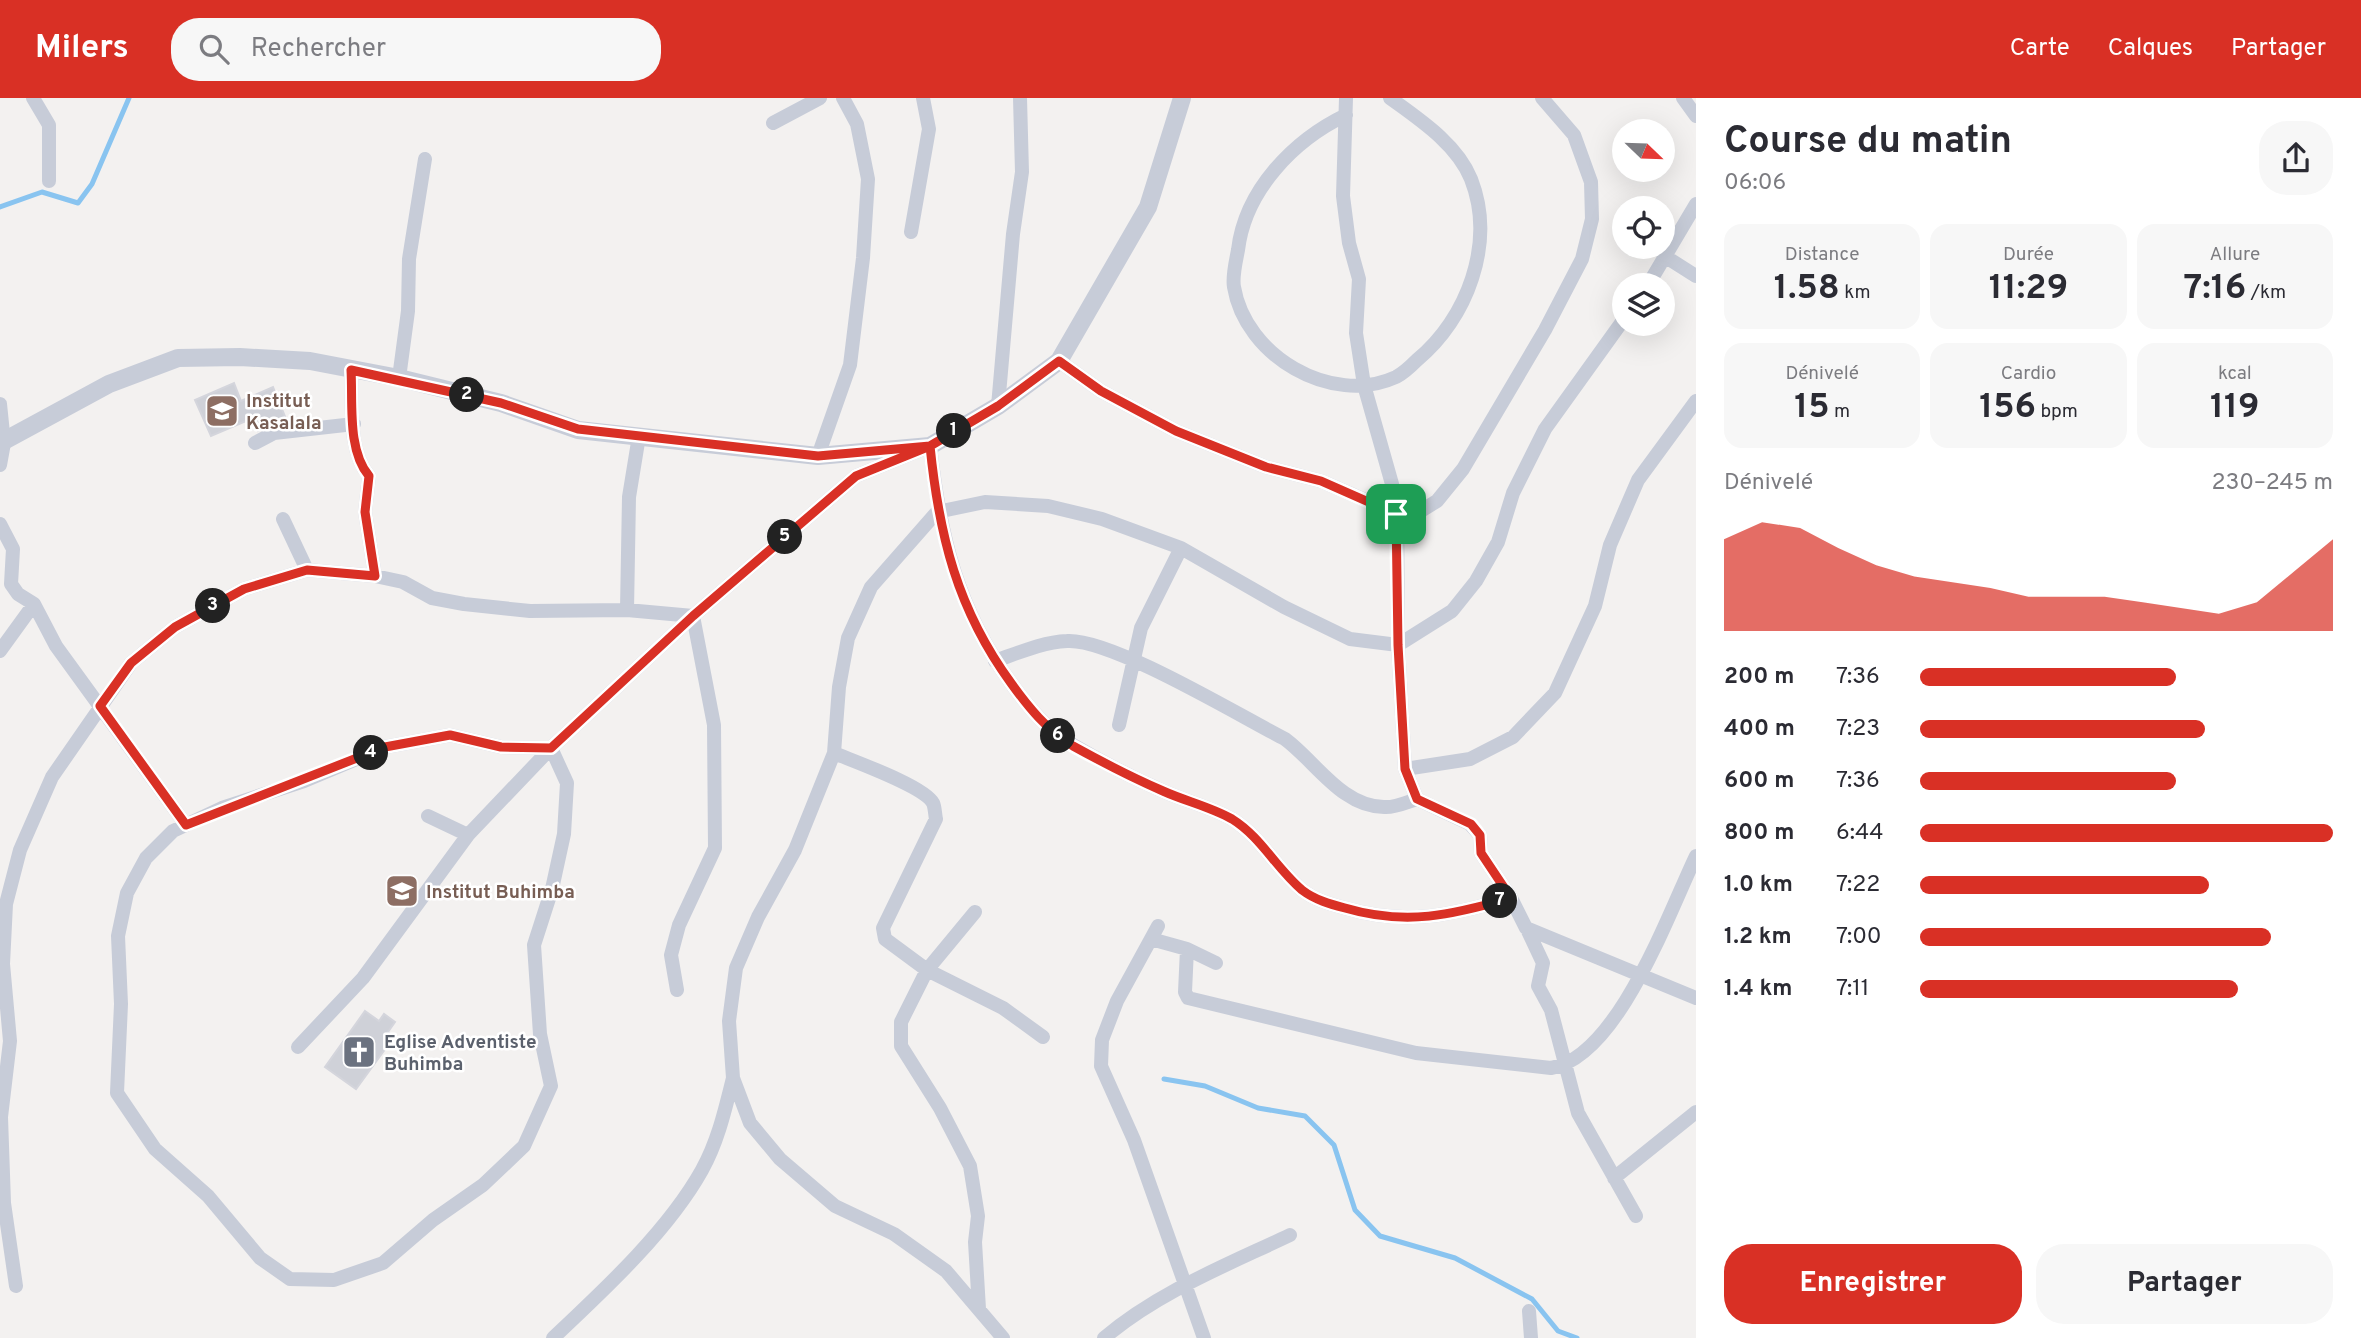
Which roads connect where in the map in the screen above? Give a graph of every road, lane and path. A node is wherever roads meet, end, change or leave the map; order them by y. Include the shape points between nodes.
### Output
1 (33, 98) edge
2 (820, 98) edge
3 (843, 98) edge
4 (923, 98) edge
5 (1020, 98) edge
6 (1182, 98) edge
7 (1346, 98) edge
8 (1390, 98) edge
9 (1542, 98) edge
10 (1683, 98) edge
11 (1346, 115) junction
12 (1696, 116) edge
13 (773, 123) dead end
14 (425, 159) dead end
15 (49, 181) dead end
16 (1696, 204) edge
17 (911, 232) dead end
18 (1675, 240) edge
19 (1668, 259) edge
20 (1696, 276) edge
21 (1612, 336) edge
22 (1059, 361) junction
23 (351, 370) junction
24 (399, 378) junction
25 (1364, 385) junction
26 (1696, 401) edge
27 (0, 404) edge
28 (998, 406) junction
29 (354, 424) junction
30 (639, 436) junction
31 (2, 443) edge
32 (256, 443) dead end
33 (930, 446) junction
34 (818, 456) junction
35 (0, 465) edge
36 (937, 512) junction
37 (1396, 514) junction
38 (282, 519) dead end
39 (0, 524) edge
40 (1181, 548) junction
41 (307, 570) junction
42 (375, 576) junction
43 (34, 604) junction
44 (627, 610) junction
45 (693, 616) junction
46 (1398, 645) junction
47 (0, 651) edge
48 (995, 661) junction
49 (1134, 661) junction
50 (100, 706) junction
51 (1119, 725) dead end
52 (551, 748) junction
53 (834, 753) junction
54 (1405, 769) junction
55 (1417, 799) junction
56 (428, 816) dead end
57 (186, 825) junction
58 (468, 835) junction
59 (1696, 856) edge
60 (1511, 898) junction
61 (975, 912) dead end
62 (1526, 928) junction
63 (1187, 949) junction
64 (1216, 963) dead end
65 (927, 970) junction
66 (1642, 974) junction
67 (677, 990) dead end
68 (1696, 998) edge
69 (1043, 1037) dead end
70 (298, 1047) dead end
71 (1564, 1066) junction
72 (733, 1078) junction
73 (1696, 1112) edge
74 (1614, 1178) junction
75 (1636, 1216) dead end
76 (1290, 1235) dead end
77 (16, 1286) dead end
78 (1184, 1286) junction
79 (979, 1309) junction
80 (1529, 1311) dead end
81 (553, 1338) edge
82 (1003, 1338) edge
83 (1104, 1338) edge
84 (1204, 1338) edge
85 (1531, 1338) edge

1 - 15 street via 50,125
2 - 13 street
3 - 34 street via 857,124 868,179 863,258 850,365
4 - 17 street via 929,129
5 - 28 street via 1022,172
6 - 22 street via 1149,207
7 - 11 street
8 - 25 street via 1438,134 1471,179 1481,236 1472,279 1450,325 1397,377
9 - 37 street via 1574,135 1591,182 1592,219 1582,259 1463,469 1437,501 1416,513
10 - 12 street
11 - 25 street via 1343,196 1359,279 1356,333
11 - 25 street via 1292,148 1258,194 1239,240 1233,285 1247,324 1279,360 1319,381
14 - 24 street via 409,259
16 - 18 street
19 - 20 street
21 - 46 street via 1545,429 1513,493 1498,542 1476,582 1452,611
22 - 28 street
22 - 37 street via 1101,391 1176,431 1266,467 1321,481
23 - 24 street
23 - 29 street
23 - 31 street via 310,361 240,356 178,358 109,384
24 - 30 street via 501,403 578,429
25 - 37 street
26 - 54 street via 1638,480 1610,545 1595,606 1555,693 1513,737 1470,759
27 - 31 street
28 - 33 street
29 - 32 street via 274,433
29 - 42 street via 359,456 369,476 365,512
30 - 34 street
30 - 44 street via 629,497
31 - 35 street
33 - 34 street
33 - 36 street
33 - 45 street via 856,476
36 - 40 street via 985,502 1048,506 1102,519
36 - 48 street via 953,575
36 - 53 street via 871,587 848,638
37 - 46 street
38 - 41 street
39 - 43 street via 13,549 11,584
40 - 46 street via 1350,639
40 - 49 street via 1141,628
41 - 42 street
41 - 50 street via 244,589 175,627 131,663
42 - 44 street via 403,582 432,598 464,604 530,611
43 - 47 street
43 - 50 street via 56,646
44 - 45 street
45 - 52 street
45 - 67 street via 713,724 715,848 679,925 671,955
46 - 54 street
48 - 49 street via 1069,640 1094,644
48 - 60 street via 1036,718 1053,733 1162,791 1231,818 1263,845 1277,867 1322,902 1389,919 1416,919
49 - 51 street
49 - 55 street via 1284,739 1350,797 1385,807
50 - 57 street
50 - 77 street via 52,777 20,850 6,904 3,964 10,1041 1,1117 4,1203
52 - 57 street via 501,747 450,735 385,747
52 - 57 street via 567,783 564,834 534,945 540,1034 551,1086 524,1146 483,1185 383,1263 334,1280 290,1279 260,1258 208,1196 155,1149 117,1093 118,936 127,893 146,858 173,831
52 - 58 street
53 - 65 street via 903,783 933,804 936,820 929,838 883,928 890,944
53 - 72 street via 795,850 736,968 729,1021
54 - 55 street
55 - 60 street via 1471,824 1480,835 1481,853
56 - 58 street
58 - 70 street via 363,978
59 - 66 street
60 - 62 street
61 - 65 street
62 - 66 street
62 - 71 street via 1543,963 1538,986 1551,1010
63 - 64 street
63 - 71 street via 1188,998 1416,1053
63 - 78 street via 1155,932 1117,1001 1102,1040 1101,1066 1134,1140
65 - 69 street via 1003,1008
65 - 79 street via 901,1022 901,1046 970,1166 978,1216
66 - 68 street
66 - 71 street via 1605,1031 1587,1051
71 - 74 street via 1578,1113
72 - 79 street via 750,1123 780,1159 835,1206 894,1234 946,1271
72 - 81 street via 722,1125 702,1170 669,1219
73 - 74 street
74 - 75 street
76 - 78 street
78 - 83 street
78 - 84 street
79 - 82 street
80 - 85 street

